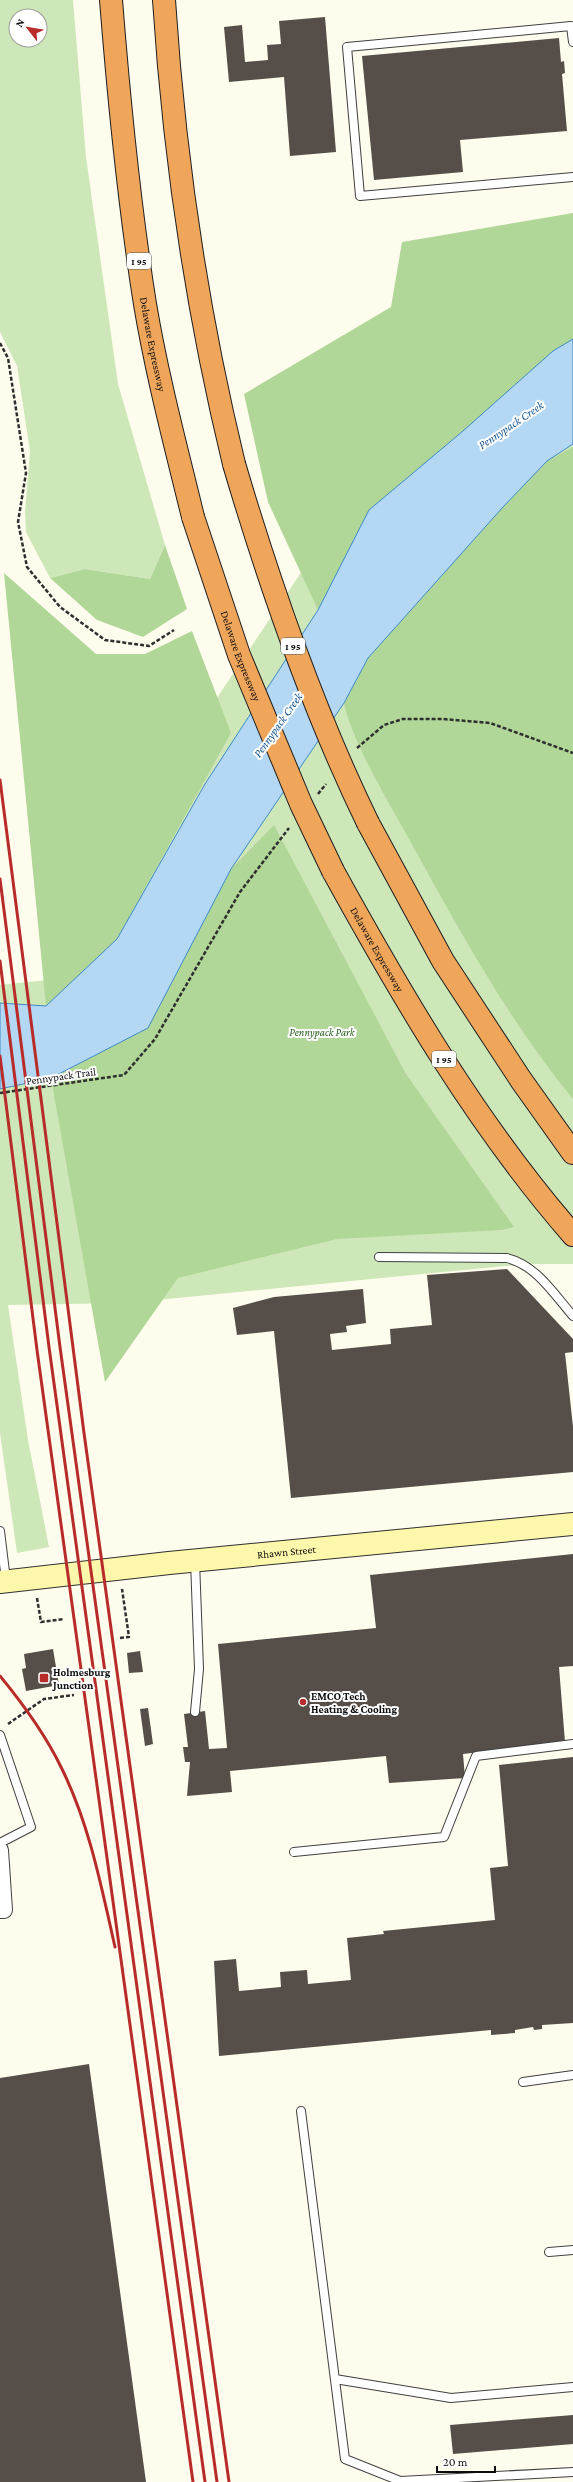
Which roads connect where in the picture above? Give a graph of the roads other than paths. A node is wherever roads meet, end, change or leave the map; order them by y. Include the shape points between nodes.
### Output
1 (111, 0) edge
2 (164, 0) edge
3 (573, 42) edge
4 (573, 176) edge
5 (573, 1153) edge
6 (573, 1235) edge
7 (379, 1257) dead end
8 (573, 1316) edge
9 (573, 1524) edge
10 (0, 1531) edge
11 (195, 1560) junction
12 (3, 1581) edge
13 (195, 1712) dead end
14 (0, 1735) edge
15 (573, 1744) edge
16 (0, 1843) edge
17 (0, 1850) edge
18 (294, 1852) dead end
19 (0, 1910) edge
20 (573, 2076) edge
21 (523, 2082) dead end
22 (301, 2111) dead end
23 (573, 2250) edge
24 (549, 2252) dead end
25 (335, 2379) junction
26 (573, 2386) edge
27 (573, 2472) edge

1 - 6 highway, Delaware Expressway / I 95, bridge via 127,163 145,305 193,517 239,655 301,804 333,870 394,982 481,1115
2 - 5 highway, I 95, bridge via 168,67 196,285 214,384 261,556 294,650 346,777 368,823 443,961 521,1080
3 - 4 lane via 571,26 347,47 360,196
7 - 8 lane via 507,1258 519,1261 530,1267
9 - 11 main road, Rhawn Street
10 - 12 lane
11 - 12 main road, Rhawn Street
11 - 13 lane via 199,1669
14 - 16 lane via 31,1827
15 - 18 lane via 476,1756 444,1837
17 - 19 street via 4,1910
20 - 21 lane
22 - 25 lane
23 - 24 lane
25 - 26 lane via 451,2398
25 - 27 lane via 345,2459 400,2481

